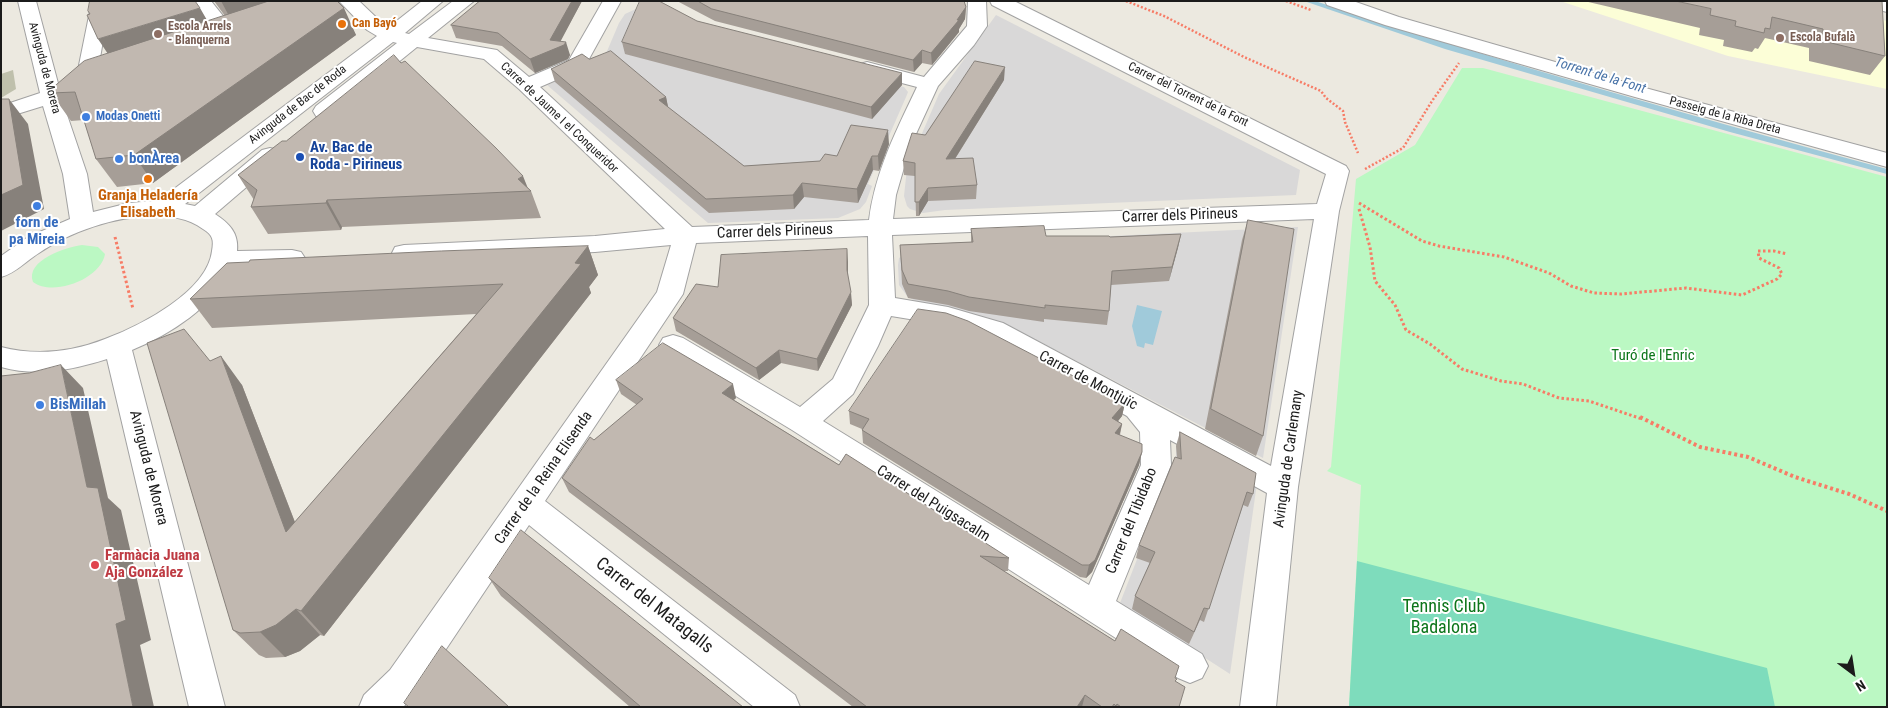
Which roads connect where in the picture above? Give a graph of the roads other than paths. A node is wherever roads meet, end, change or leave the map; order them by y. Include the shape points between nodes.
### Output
1 (26, 1) edge
2 (101, 1) edge
3 (201, 1) edge
4 (348, 1) edge
5 (354, 1) edge
6 (426, 1) edge
7 (434, 1) edge
8 (464, 1) edge
9 (612, 1) edge
10 (977, 1) edge
11 (999, 1) edge
12 (1334, 1) edge
13 (1866, 1) edge
14 (1887, 6) edge
15 (390, 35) junction
16 (229, 37) edge
17 (413, 41) junction
18 (847, 63) edge
19 (929, 84) junction
20 (526, 85) junction
21 (50, 97) junction
22 (1, 113) edge
23 (310, 122) edge
24 (287, 141) edge
25 (1887, 160) edge
26 (160, 208) junction
27 (1327, 211) junction
28 (198, 216) junction
29 (84, 222) junction
30 (880, 228) junction
31 (686, 235) junction
32 (380, 254) edge
33 (312, 257) edge
34 (224, 260) junction
35 (1, 269) edge
36 (882, 305) junction
37 (673, 345) dead end
38 (117, 346) junction
39 (6, 364) edge
40 (1138, 409) junction
41 (802, 422) junction
42 (1283, 486) junction
43 (526, 505) junction
44 (1097, 606) junction
45 (1190, 666) dead end
46 (208, 706) edge
47 (377, 707) edge
48 (782, 707) edge
49 (1258, 707) edge

1 - 21 street, Avinguda de Morera
2 - 21 street via 96,77
3 - 16 street
4 - 15 street, Carrer de Jaume I el Conqueridor via 374,26
5 - 6 street via 371,18 383,22 402,18
7 - 15 street, Avinguda de Bac de Roda
8 - 17 street, Avinguda de Bac de Roda
9 - 20 street via 577,64
10 - 19 street via 977,26
11 - 27 street, Carrer del Torrent de la Font via 1338,170
12 - 25 street, Passeig de la Riba Dreta via 1392,21 1642,93
13 - 14 street
15 - 17 street, Carrer de Jaume I el Conqueridor
15 - 26 street, Avinguda de Bac de Roda via 201,181
17 - 20 street, Carrer de Jaume I el Conqueridor via 490,54
17 - 23 street, Avinguda de Bac de Roda
18 - 19 street
19 - 30 street via 899,147 884,195
20 - 31 street, Carrer de Jaume I el Conqueridor
21 - 22 street
21 - 29 street, Avinguda de Morera via 75,174
24 - 28 street, Avinguda de Bac de Roda
26 - 28 street
26 - 29 street via 110,214
27 - 30 street, Carrer dels Pirineus
27 - 42 street, Avinguda de Carlemany
28 - 34 street via 219,227 226,242
29 - 35 street via 32,245
30 - 31 street, Carrer dels Pirineus
30 - 36 street
31 - 32 street, Carrer dels Pirineus via 594,244
31 - 43 street, Carrer de la Reina Elisenda via 670,294
33 - 34 street
34 - 38 street via 212,283 188,306
36 - 40 street, Carrer de Montjuïc via 948,316 993,330
36 - 41 street via 843,386
37 - 41 street, Carrer del Puigsacalm
38 - 39 street via 64,360
38 - 46 street, Avinguda de Morera
40 - 42 street, Carrer de Montjuïc
40 - 44 street, Carrer del Tibidabo via 1155,429 1156,466
41 - 44 street, Carrer del Puigsacalm
42 - 49 street, Avinguda de Carlemany
43 - 47 street, Carrer de la Reina Elisenda via 403,682
43 - 48 street, Carrer del Matagalls
44 - 45 street, Carrer del Puigsacalm

